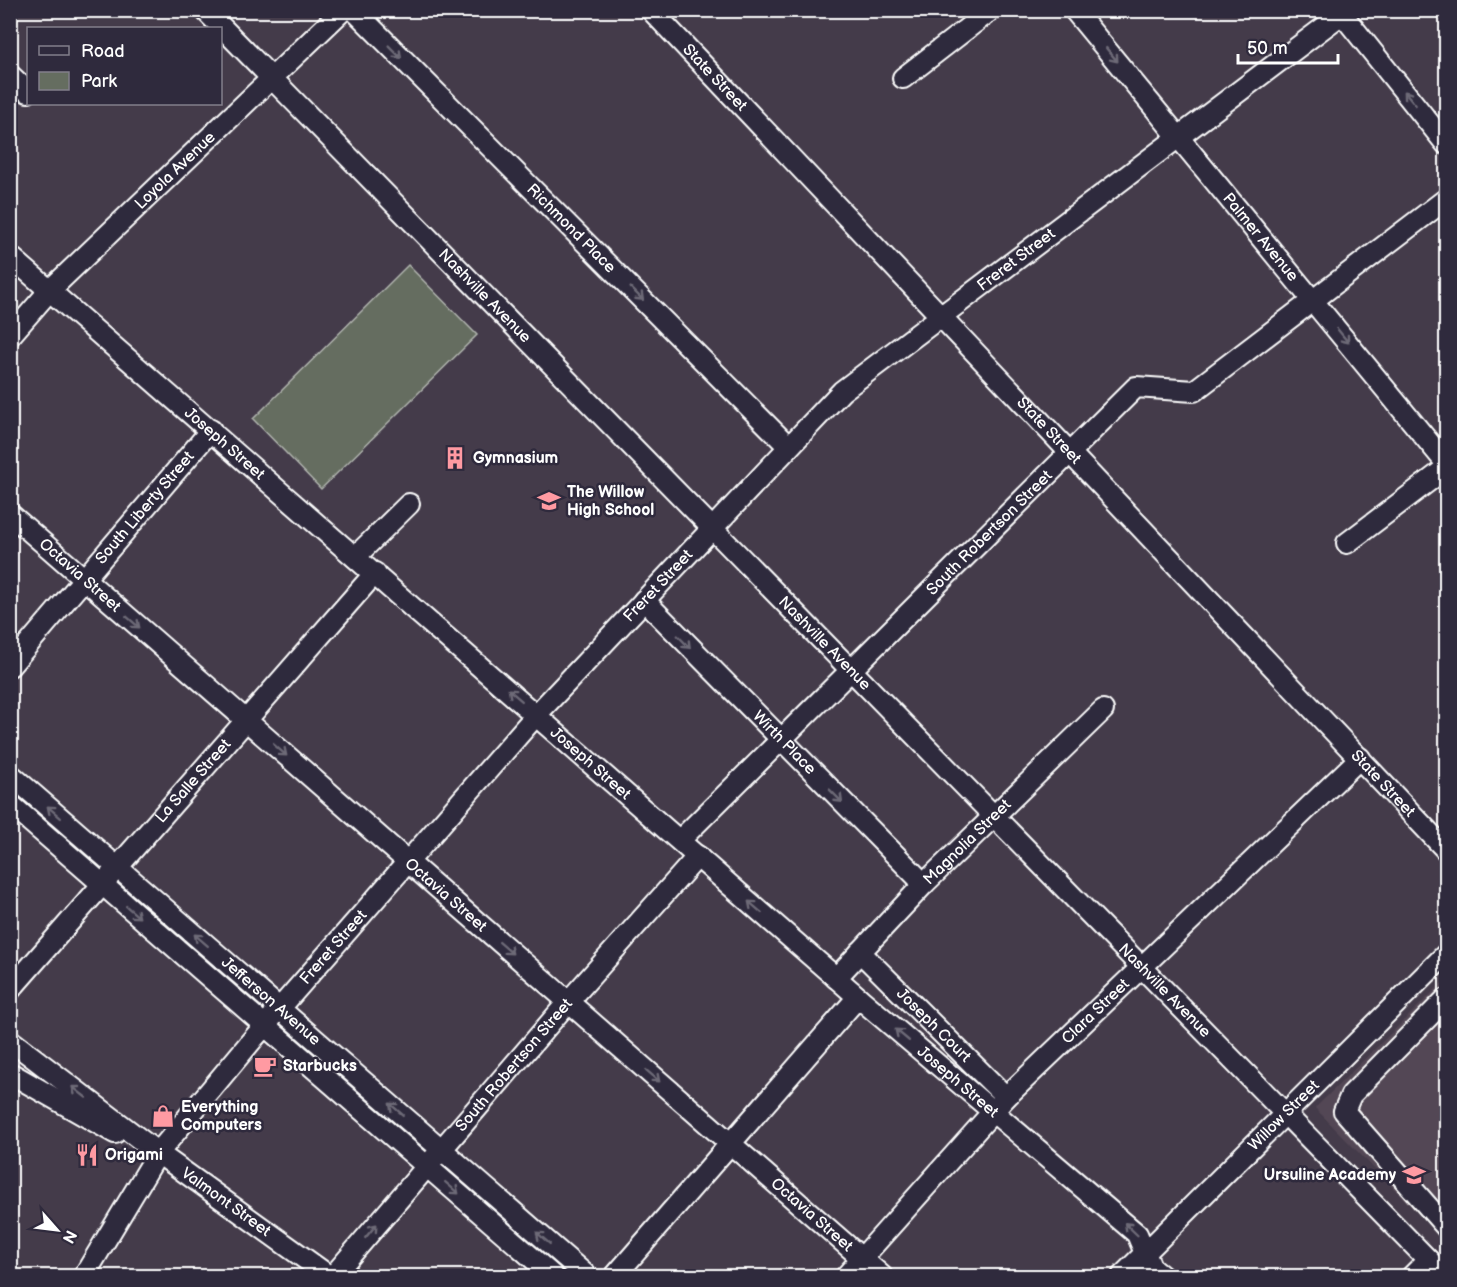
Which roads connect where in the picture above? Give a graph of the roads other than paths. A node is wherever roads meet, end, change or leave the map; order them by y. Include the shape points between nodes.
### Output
1 (205, 10) edge
2 (343, 10) edge
3 (354, 10) edge
4 (651, 10) edge
5 (991, 10) edge
6 (1074, 10) edge
7 (1343, 12) edge
8 (221, 27) edge
9 (222, 28) edge
10 (10, 75) edge
11 (903, 78) dead end
12 (272, 80) junction
13 (27, 91) edge
14 (1179, 136) junction
15 (1446, 144) edge
16 (1446, 199) edge
17 (10, 256) edge
18 (50, 290) junction
19 (1314, 301) junction
20 (939, 316) junction
21 (10, 336) edge
22 (211, 430) junction
23 (788, 446) junction
24 (1069, 452) junction
25 (1446, 463) edge
26 (1446, 468) edge
27 (409, 504) dead end
28 (10, 514) edge
29 (711, 527) junction
30 (1347, 543) dead end
31 (356, 557) junction
32 (375, 573) junction
33 (85, 580) junction
34 (644, 600) junction
35 (10, 666) edge
36 (850, 669) junction
37 (1103, 710) dead end
38 (537, 714) junction
39 (248, 722) junction
40 (779, 739) junction
41 (1360, 758) junction
42 (10, 774) edge
43 (10, 804) edge
44 (994, 817) junction
45 (680, 840) junction
46 (1446, 850) edge
47 (698, 856) junction
48 (408, 862) junction
49 (118, 867) junction
50 (924, 884) junction
51 (102, 885) junction
52 (860, 952) junction
53 (1446, 954) edge
54 (1141, 967) junction
55 (836, 978) junction
56 (10, 990) edge
57 (858, 998) junction
58 (1446, 999) edge
59 (568, 1002) junction
60 (280, 1008) junction
61 (264, 1027) junction
62 (10, 1040) edge
63 (1352, 1047) junction
64 (1376, 1070) junction
65 (10, 1073) edge
66 (1000, 1104) junction
67 (1284, 1114) junction
68 (731, 1144) junction
69 (441, 1149) junction
70 (158, 1154) junction
71 (426, 1166) junction
72 (1446, 1227) edge
73 (1144, 1252) junction
74 (862, 1259) junction
75 (1428, 1260) junction
76 (84, 1276) edge
77 (331, 1276) edge
78 (553, 1276) edge
79 (586, 1276) edge
80 (615, 1276) edge
81 (846, 1276) edge
82 (882, 1276) edge
83 (1122, 1276) edge
84 (1162, 1276) edge
85 (1412, 1276) edge
86 (1444, 1276) edge

1 - 8 street, Nashville Avenue
2 - 12 street, Loyola Avenue
3 -> 23 street, Richmond Place
4 - 20 street, State Street
5 - 11 street
6 -> 14 street, Palmer Avenue
7 - 14 street, Freret Street
15 -> 7 street
9 - 12 street, Nashville Avenue
10 - 13 street
12 - 18 street, Loyola Avenue
12 - 29 street, Nashville Avenue
14 - 19 street, Palmer Avenue
14 - 20 street, Freret Street
16 - 19 street, South Robertson Street
17 - 18 street, Joseph Street
18 - 21 street, Loyola Avenue
18 - 22 street, Joseph Street
19 - 24 street, South Robertson Street via 1194,391 1136,387
19 -> 25 street, Palmer Avenue
20 - 23 street, Freret Street via 842,390
20 - 24 street, State Street
22 - 31 street, Joseph Street
22 - 33 street, South Liberty Street
23 - 29 street, Freret Street
24 - 36 street, South Robertson Street
24 - 41 street, State Street
26 - 30 street
27 - 31 street
28 - 33 street, Octavia Street
29 - 34 street, Freret Street
29 - 36 street, Nashville Avenue
31 - 32 street, Joseph Street
38 -> 32 street, Joseph Street
32 - 39 street, La Salle Street
33 - 35 street, South Liberty Street
33 -> 39 street, Octavia Street
34 - 38 street, Freret Street
34 -> 40 street, Wirth Place
36 - 40 street, South Robertson Street
36 - 44 street, Nashville Avenue
37 - 44 street, Magnolia Street
38 - 45 street, Joseph Street
38 - 48 street, Freret Street
39 -> 48 street, Octavia Street
39 - 49 street, La Salle Street
40 - 45 street, South Robertson Street
40 -> 50 street, Wirth Place
41 - 46 street, State Street
41 - 54 street, Clara Street
49 -> 42 street, Jefferson Avenue
43 - 51 street, Jefferson Avenue
44 - 50 street, Magnolia Street
44 - 54 street, Nashville Avenue
45 - 47 street, Joseph Street
55 -> 47 street, Joseph Street
47 - 59 street, South Robertson Street
48 -> 59 street, Octavia Street
48 - 60 street, Freret Street
49 - 51 street, La Salle Street
60 -> 49 street, Jefferson Avenue
50 - 52 street, Magnolia Street
51 - 56 street, La Salle Street
51 -> 61 street, Jefferson Avenue
52 - 55 street, Magnolia Street
52 - 66 street, Joseph Court
53 - 63 street, Willow Street
54 - 66 street, Clara Street
54 - 67 street, Nashville Avenue
55 - 57 street, Joseph Street
66 -> 57 street, Joseph Street
57 - 68 street
58 - 64 street
59 -> 68 street, Octavia Street
59 - 69 street, South Robertson Street
60 - 61 street, Freret Street
69 -> 60 street, Jefferson Avenue
61 - 70 street, Freret Street
61 - 71 street, Jefferson Avenue
70 -> 62 street, Valmont Street
63 - 64 street
63 - 67 street, Willow Street
64 - 72 street via 1351,1095 1344,1111
65 - 70 street
73 -> 66 street, Joseph Street via 1137,1234
66 - 74 street, Clara Street
67 - 73 street, Willow Street
67 - 75 street, Nashville Avenue
68 - 74 street, Octavia Street
68 - 80 street
69 - 71 street, South Robertson Street
79 -> 69 street, Jefferson Avenue
70 - 76 street, Freret Street
70 - 77 street, Valmont Street
77 -> 71 street, South Robertson Street
71 -> 78 street, Jefferson Avenue
73 - 83 street, Willow Street
73 - 84 street, Joseph Street via 1151,1267
74 - 81 street, Clara Street
74 - 82 street, Octavia Street
75 - 85 street
75 - 86 street, Nashville Avenue

